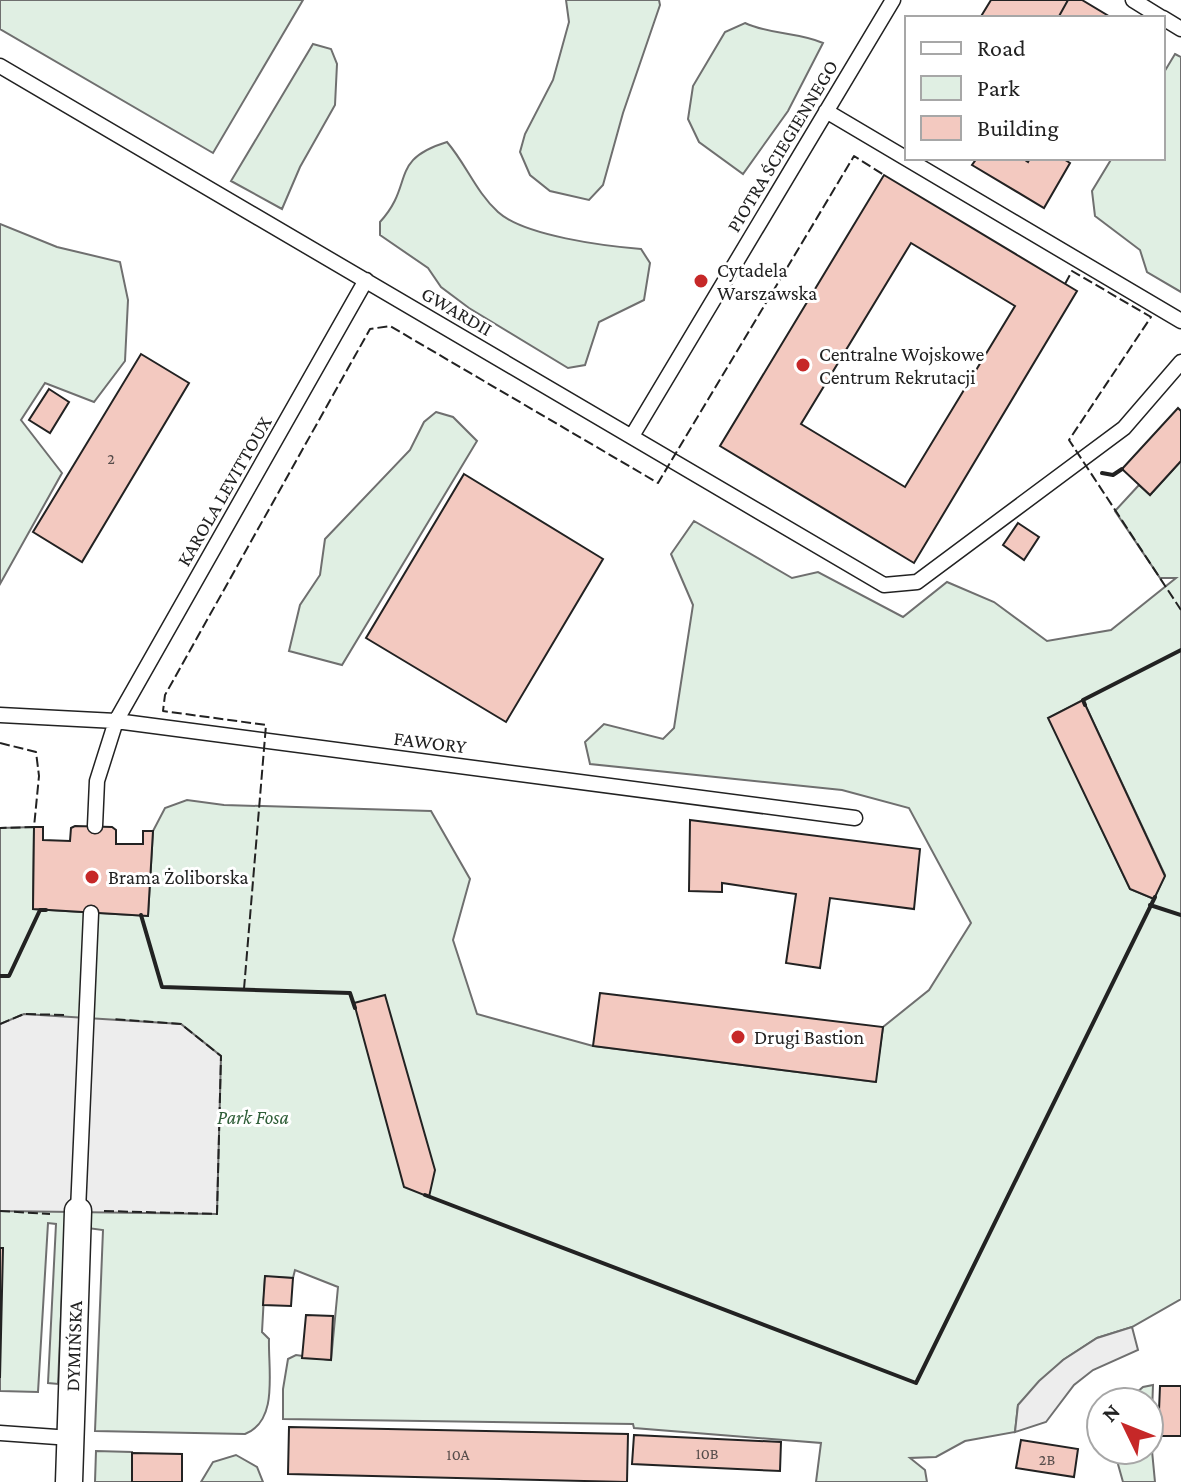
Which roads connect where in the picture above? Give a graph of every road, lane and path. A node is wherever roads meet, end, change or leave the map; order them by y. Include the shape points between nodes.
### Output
1 (893, 0) edge
2 (1133, 0) edge
3 (1160, 16) edge
4 (0, 66) edge
5 (826, 111) junction
6 (905, 158) edge
7 (909, 160) edge
8 (366, 280) junction
9 (1181, 321) edge
10 (1181, 362) edge
11 (632, 436) junction
12 (0, 715) edge
13 (116, 721) junction
14 (855, 818) dead end
15 (95, 826) dead end
16 (91, 913) dead end
17 (78, 1211) joint
18 (0, 1433) edge
19 (71, 1438) junction
20 (69, 1482) edge

1 - 5 lane, PIOTRA ŚCIEGIENNEGO
2 - 3 lane
4 - 8 lane, GWARDII
5 - 6 lane
5 - 11 lane, PIOTRA ŚCIEGIENNEGO
7 - 9 lane
8 - 11 lane, GWARDII
8 - 13 lane, KAROLA LEVITTOUX
10 - 11 lane, GWARDII via 1104,443 927,576 895,587 874,581
12 - 13 lane, FAWORY
13 - 14 lane, FAWORY
13 - 15 lane via 97,781
16 - 17 lane
17 - 19 street, DYMIŃSKA
18 - 19 lane
19 - 20 street, DYMIŃSKA

